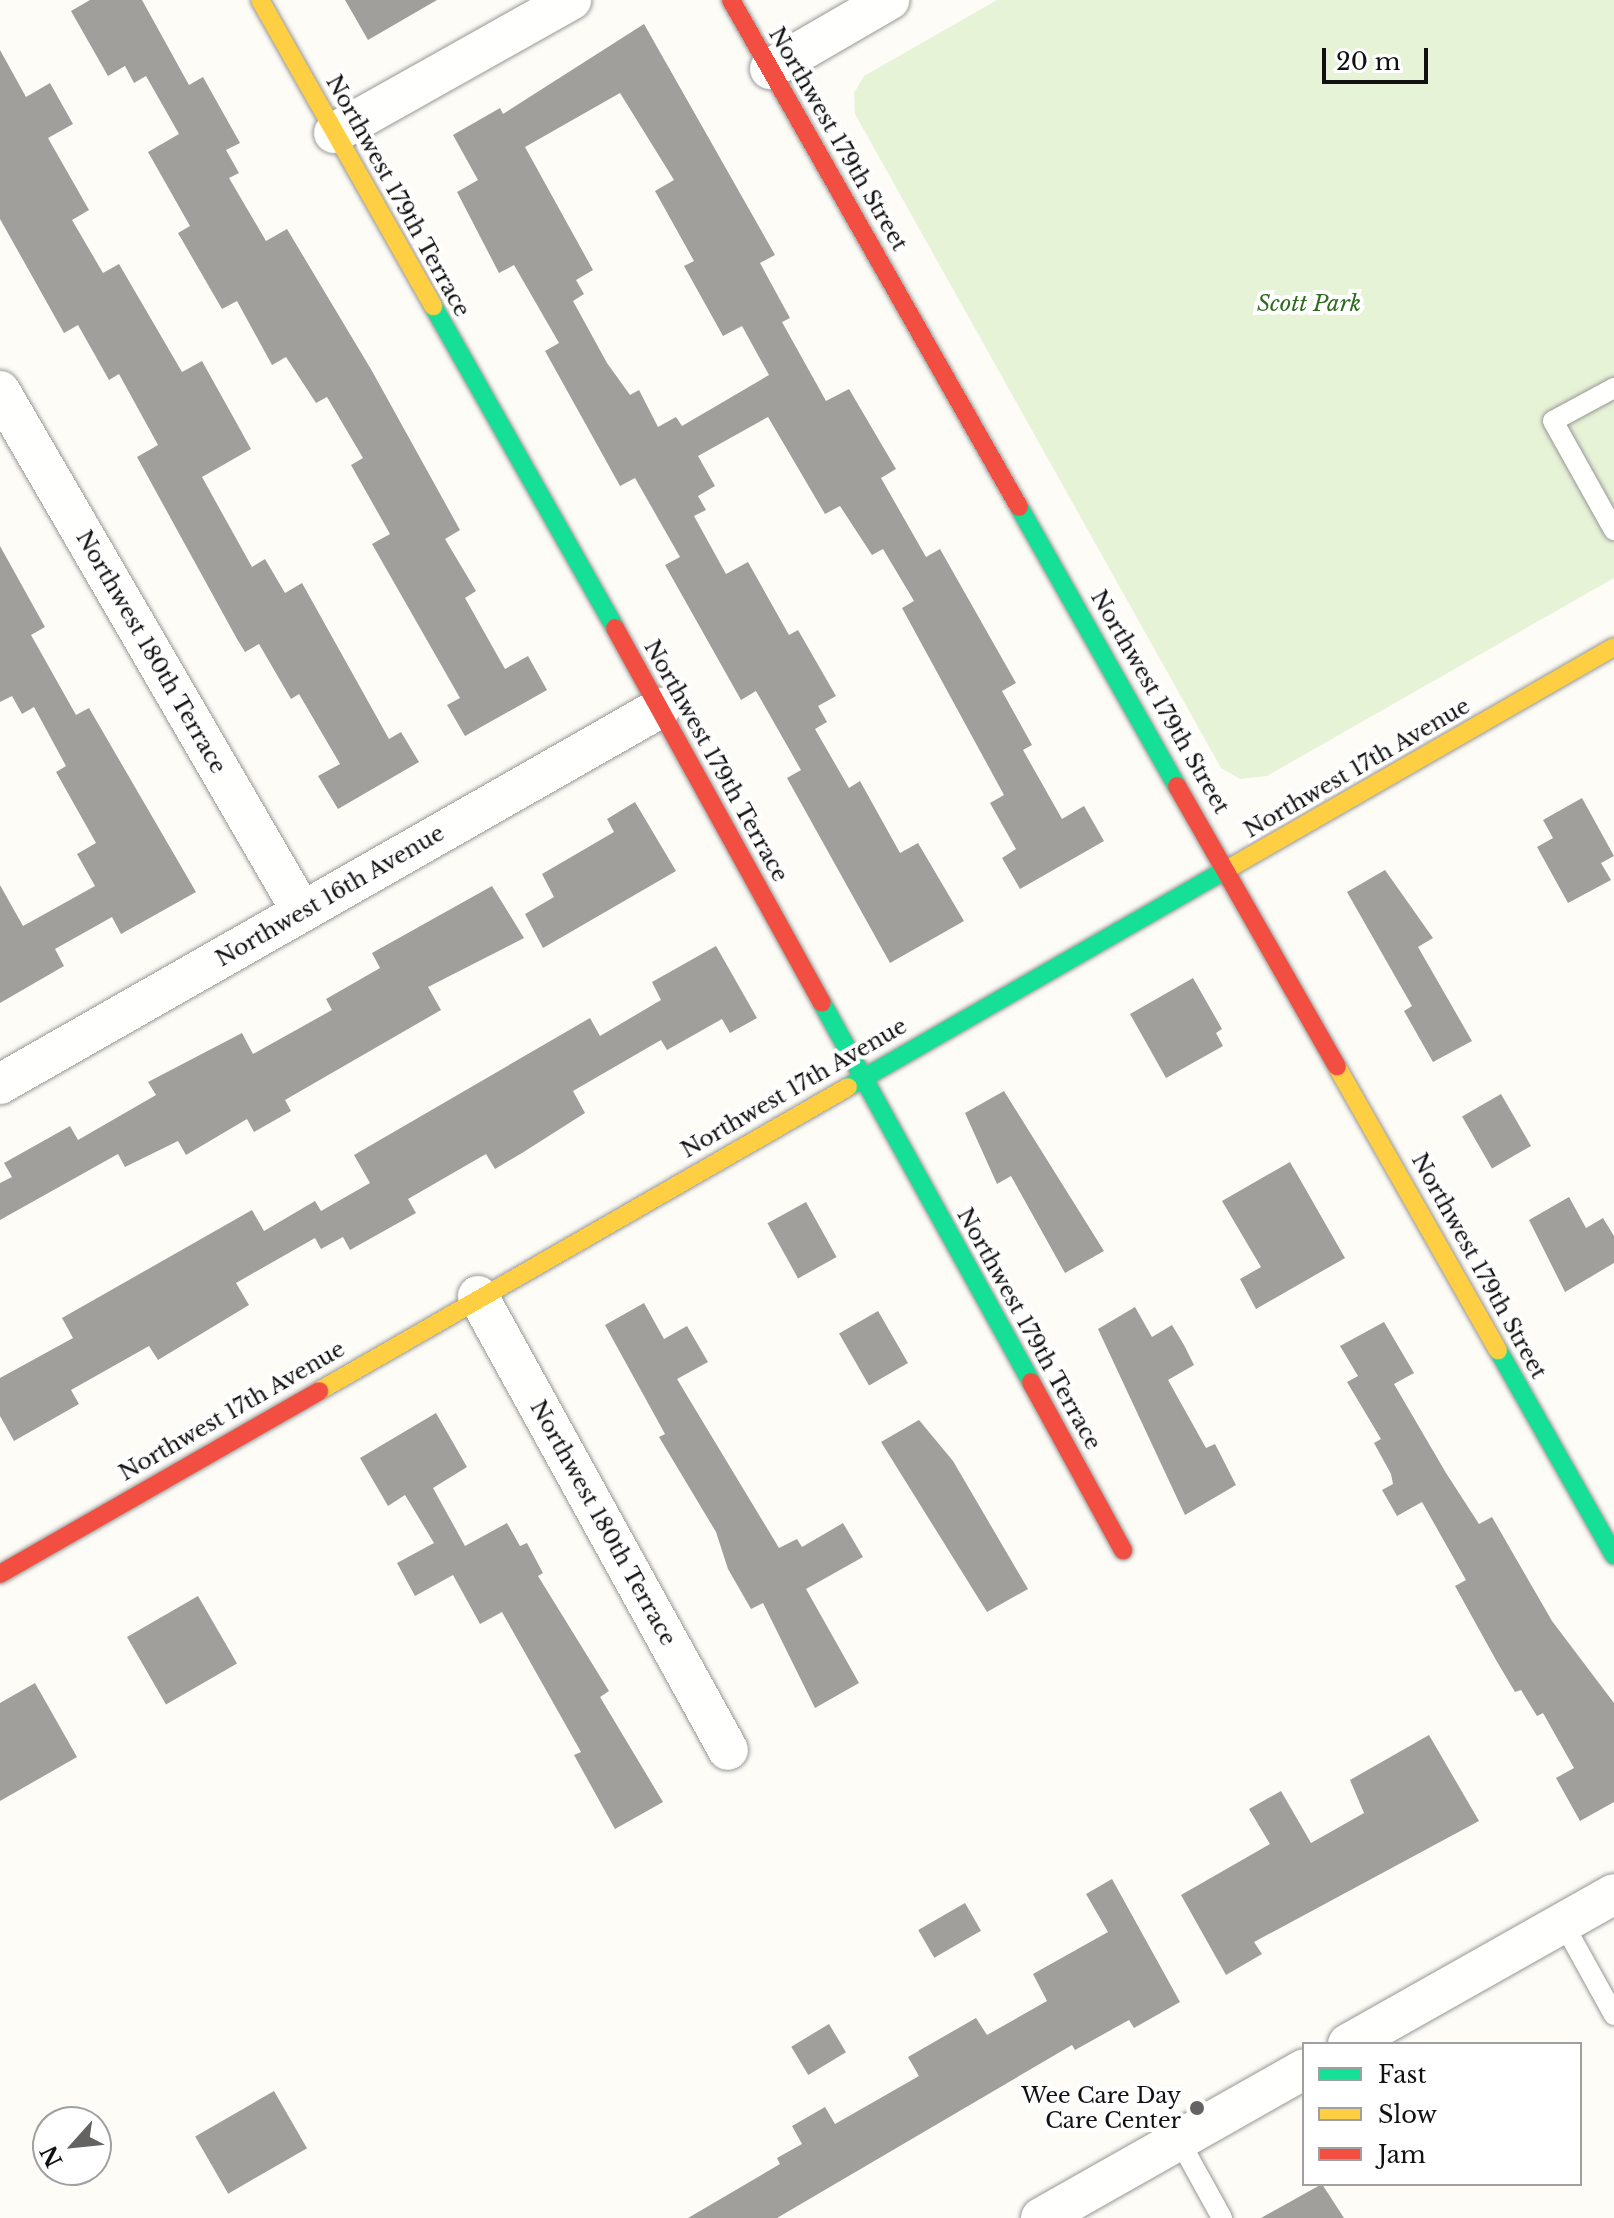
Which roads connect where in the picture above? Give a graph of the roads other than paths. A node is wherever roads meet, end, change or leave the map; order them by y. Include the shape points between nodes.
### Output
1 (260, 0) edge
2 (571, 0) edge
3 (731, 0) edge
4 (889, 0) edge
5 (770, 69) junction
6 (334, 133) junction
7 (1614, 388) edge
8 (0, 391) edge
9 (1614, 530) edge
10 (1614, 647) edge
11 (660, 708) junction
12 (1228, 870) junction
13 (302, 912) junction
14 (863, 1077) junction
15 (0, 1084) edge
16 (478, 1296) junction
17 (1123, 1550) dead end
18 (1614, 1555) edge
19 (0, 1574) edge
20 (728, 1750) dead end
21 (1614, 1894) edge
22 (1563, 1923) junction
23 (1614, 2015) edge
24 (1352, 2042) edge
25 (1302, 2070) edge
26 (1179, 2140) junction
27 (1041, 2218) edge
28 (1222, 2218) edge

1 - 6 street, Northwest 179th Terrace
2 - 6 street
3 - 5 street, Northwest 179th Street
4 - 5 street
5 - 12 street, Northwest 179th Street
6 - 11 street, Northwest 179th Terrace
7 - 9 lane via 1553,421
8 - 13 street, Northwest 180th Terrace
10 - 12 street, Northwest 17th Avenue
11 - 13 street, Northwest 16th Avenue
11 - 14 street, Northwest 179th Terrace
12 - 14 street, Northwest 17th Avenue
12 - 18 street, Northwest 179th Street
13 - 15 street, Northwest 16th Avenue
14 - 16 street, Northwest 17th Avenue
14 - 17 street, Northwest 179th Terrace
16 - 19 street, Northwest 17th Avenue
16 - 20 street, Northwest 180th Terrace
21 - 22 street
22 - 23 lane
22 - 24 street
25 - 26 street
26 - 27 street
26 - 28 lane

